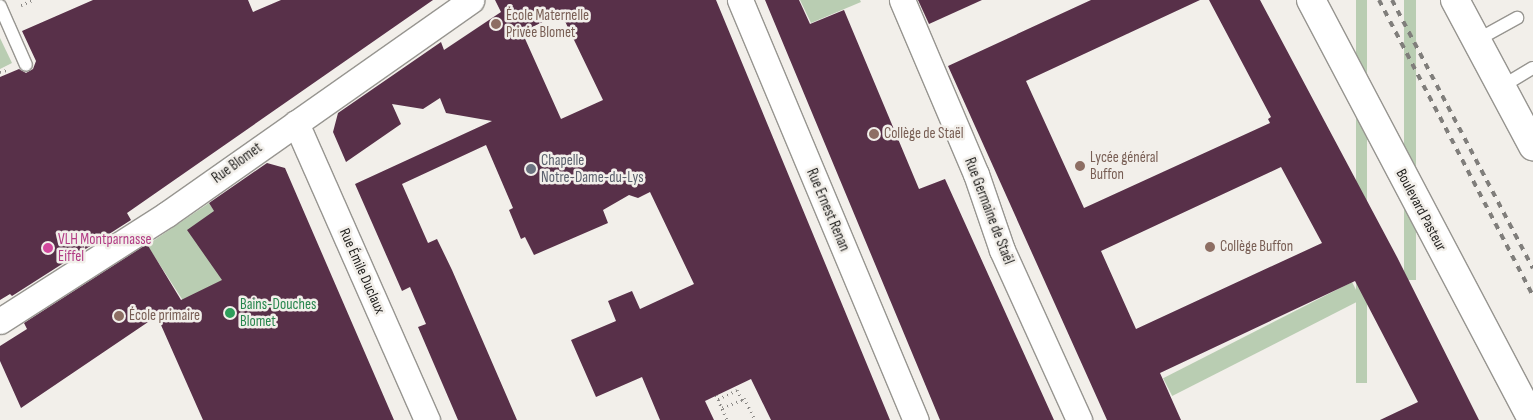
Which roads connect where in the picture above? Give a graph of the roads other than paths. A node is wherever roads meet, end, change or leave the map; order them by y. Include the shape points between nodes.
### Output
1 (472, 0) edge
2 (740, 0) edge
3 (902, 0) edge
4 (1311, 0) edge
5 (1455, 0) edge
6 (0, 6) edge
7 (1517, 18) dead end
8 (1477, 40) junction
9 (26, 65) dead end
10 (1533, 68) edge
11 (1502, 87) junction
12 (296, 123) junction
13 (1533, 146) edge
14 (0, 321) edge
15 (427, 420) edge
16 (916, 420) edge
17 (1079, 420) edge
18 (1532, 420) edge

1 - 12 street, Rue Blomet
2 - 16 street, Rue Ernest Renan
3 - 17 street, Rue Germaine de Staël via 976,174 1002,250
4 - 18 main road, Boulevard Pasteur
5 - 8 main road
6 - 9 lane
7 - 8 lane
8 - 11 main road
10 - 11 lane
11 - 13 main road
12 - 14 street, Rue Blomet via 167,214
12 - 15 street, Rue Émile Duclaux

